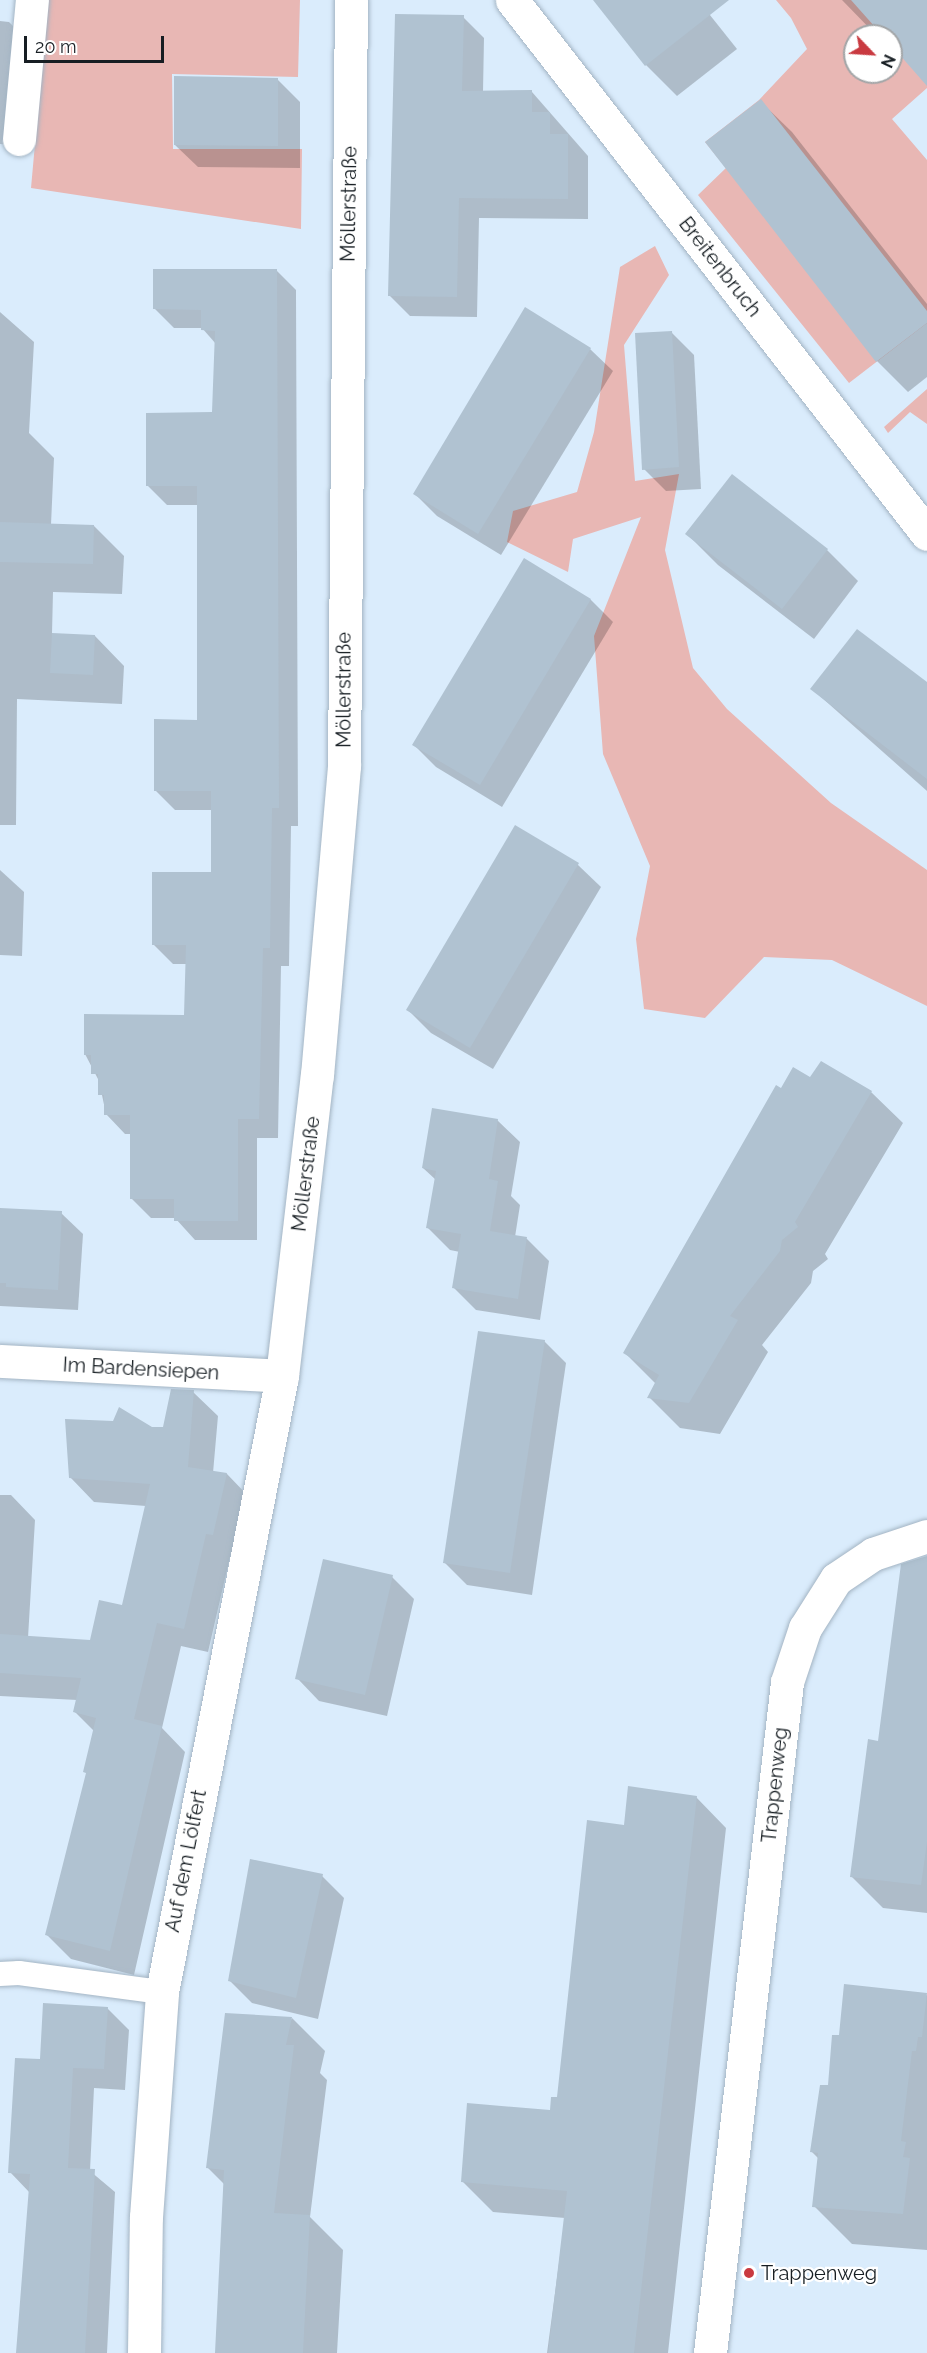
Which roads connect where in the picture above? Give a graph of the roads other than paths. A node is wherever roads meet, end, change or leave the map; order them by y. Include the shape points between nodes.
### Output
1 (32, 0) edge
2 (351, 0) edge
3 (512, 0) edge
4 (19, 139) dead end
5 (927, 534) edge
6 (0, 1361) edge
7 (282, 1376) junction
8 (927, 1536) edge
9 (0, 1974) edge
10 (162, 1992) junction
11 (144, 2353) edge
12 (710, 2353) edge

1 - 4 street
2 - 7 street, Möllerstraße via 344,766 317,1076
3 - 5 street, Breitenbruch
6 - 7 street, Im Bardensiepen
7 - 10 street, Auf dem Lölfert
8 - 12 street, Trappenweg via 873,1554 836,1579 805,1628 787,1682
9 - 10 lane via 19,1972
10 - 11 street, Auf dem Lölfert via 146,2217

